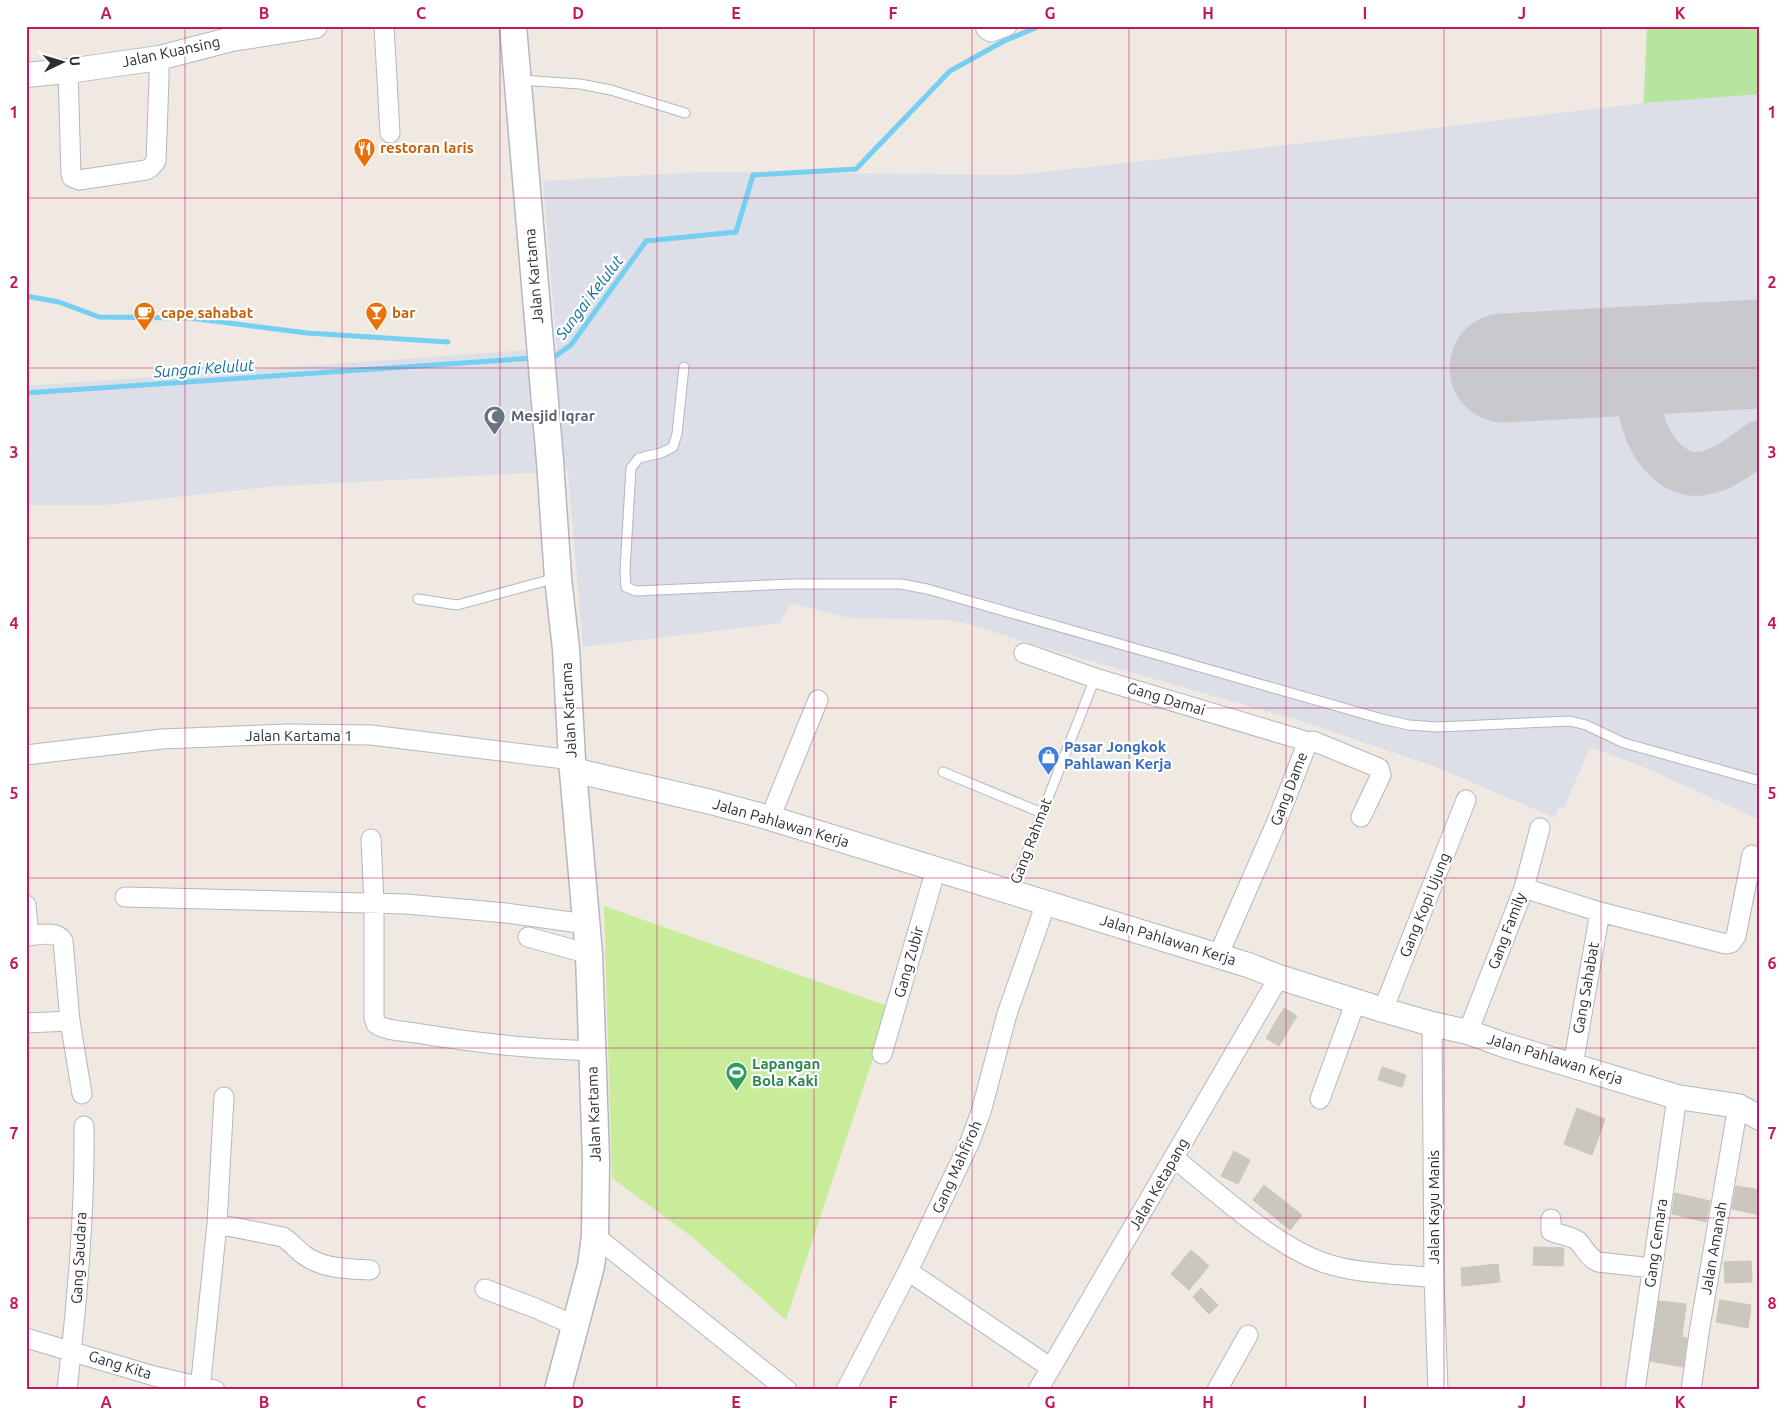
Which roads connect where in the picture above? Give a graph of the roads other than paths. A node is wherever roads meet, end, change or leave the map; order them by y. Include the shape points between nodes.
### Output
1 (315, 26) edge
2 (384, 26) edge
3 (513, 26) edge
4 (985, 26) edge
5 (1007, 26) edge
6 (159, 58) junction
7 (68, 71) junction
8 (26, 75) edge
9 (518, 80) junction
10 (685, 113) dead end
11 (390, 133) dead end
12 (684, 367) dead end
13 (558, 578) junction
14 (418, 599) dead end
15 (1024, 653) dead end
16 (1095, 678) junction
17 (818, 700) dead end
18 (1309, 742) junction
19 (26, 755) edge
20 (573, 765) junction
21 (942, 772) dead end
22 (1760, 781) edge
23 (1466, 800) dead end
24 (1042, 813) junction
25 (1361, 817) dead end
26 (770, 818) junction
27 (1540, 828) dead end
28 (371, 839) dead end
29 (1752, 855) dead end
30 (936, 869) junction
31 (1524, 888) junction
32 (1011, 893) junction
33 (125, 897) dead end
34 (374, 903) junction
35 (1046, 903) junction
36 (26, 905) edge
37 (1600, 912) junction
38 (586, 924) junction
39 (28, 936) edge
40 (528, 937) dead end
41 (589, 954) junction
42 (1218, 956) junction
43 (1279, 977) junction
44 (1356, 1001) junction
45 (1383, 1010) junction
46 (70, 1021) junction
47 (26, 1023) edge
48 (1432, 1024) junction
49 (1468, 1032) junction
50 (591, 1051) junction
51 (882, 1054) dead end
52 (1573, 1065) junction
53 (82, 1094) dead end
54 (224, 1097) dead end
55 (1677, 1097) junction
56 (1320, 1099) dead end
57 (1738, 1106) junction
58 (1760, 1117) edge
59 (84, 1126) dead end
60 (1174, 1158) junction
61 (1551, 1219) dead end
62 (217, 1224) junction
63 (595, 1236) junction
64 (1652, 1268) junction
65 (370, 1270) dead end
66 (908, 1271) junction
67 (1434, 1278) junction
68 (485, 1289) dead end
69 (576, 1326) junction
70 (1248, 1335) dead end
71 (26, 1338) edge
72 (72, 1351) junction
73 (1051, 1368) junction
74 (205, 1388) edge
75 (67, 1390) edge
76 (558, 1390) edge
77 (787, 1390) edge
78 (846, 1390) edge
79 (1038, 1390) edge
80 (1217, 1390) edge
81 (1438, 1390) edge
82 (1635, 1390) edge
83 (1691, 1390) edge

1 - 6 street, Jalan Kuansing via 232,39
2 - 11 street
3 - 9 main road, Jalan Kartama
4 - 5 street via 991,32
6 - 7 street, Jalan Kuansing
6 - 7 street via 156,162 146,170 79,180 71,174
7 - 8 street, Jalan Kuansing
9 - 10 lane via 580,84 611,90
9 - 13 main road, Jalan Kartama
12 - 22 lane via 673,447 639,458 631,468 625,570 626,587 636,591 792,584 901,584 1382,719 1438,727 1570,721 1624,743
13 - 14 lane via 456,605
13 - 20 main road, Jalan Kartama
15 - 16 street, Gang Damai
16 - 18 street, Gang Damai
16 - 24 lane, Gang Rahmat
17 - 26 street
18 - 25 street, Gang Dame via 1379,768 1381,775
18 - 42 street, Gang Dame
19 - 20 street, Jalan Kartama 1 via 162,739 287,734 371,735
20 - 26 street, Jalan Pahlawan Kerja
20 - 38 main road, Jalan Kartama
21 - 24 lane
23 - 45 street, Gang Kopi Ujung
24 - 32 lane, Gang Rahmat
26 - 30 street, Jalan Pahlawan Kerja
27 - 31 street, Gang Family
28 - 34 street
29 - 37 street via 1732,943
30 - 32 street, Jalan Pahlawan Kerja
30 - 51 street, Gang Zubir
31 - 37 street
31 - 49 street, Gang Family
32 - 35 street, Jalan Pahlawan Kerja
33 - 34 street
34 - 38 street via 506,913
34 - 50 street via 376,1024 499,1045
35 - 42 street, Jalan Pahlawan Kerja
35 - 66 street, Gang Mahfiroh via 1007,1014 981,1112
36 - 39 street
37 - 52 street, Gang Sahabat
38 - 41 main road, Jalan Kartama
39 - 46 street via 55,934 62,938
40 - 41 street
41 - 50 main road, Jalan Kartama
42 - 43 street, Jalan Pahlawan Kerja
43 - 44 street, Jalan Pahlawan Kerja
43 - 60 street, Jalan Ketapang
44 - 45 street, Jalan Pahlawan Kerja
44 - 56 street
45 - 48 street, Jalan Pahlawan Kerja
46 - 47 street
46 - 53 street
48 - 49 street, Jalan Pahlawan Kerja
48 - 67 street, Jalan Kayu Manis
49 - 52 street, Jalan Pahlawan Kerja
50 - 63 main road, Jalan Kartama via 596,1160
52 - 55 street, Jalan Pahlawan Kerja
54 - 62 street
55 - 57 street, Jalan Pahlawan Kerja
55 - 64 street, Gang Cemara
57 - 58 street, Jalan Pahlawan Kerja
57 - 83 street, Jalan Amanah
59 - 72 street, Gang Saudara
60 - 67 street via 1253,1221 1306,1255 1348,1269
60 - 73 street, Jalan Ketapang
61 - 64 street via 1551,1231 1577,1240 1598,1262
62 - 65 street via 283,1237 304,1255 321,1264
62 - 74 street
63 - 69 main road, Jalan Kartama
63 - 77 street
64 - 82 street, Gang Cemara
66 - 73 street
66 - 78 street, Gang Mahfiroh
67 - 81 street, Jalan Kayu Manis
68 - 69 street
69 - 76 main road, Jalan Kartama
70 - 80 street
71 - 72 street, Gang Kita
72 - 74 street, Gang Kita
72 - 75 street, Gang Saudara
73 - 79 street, Jalan Ketapang

